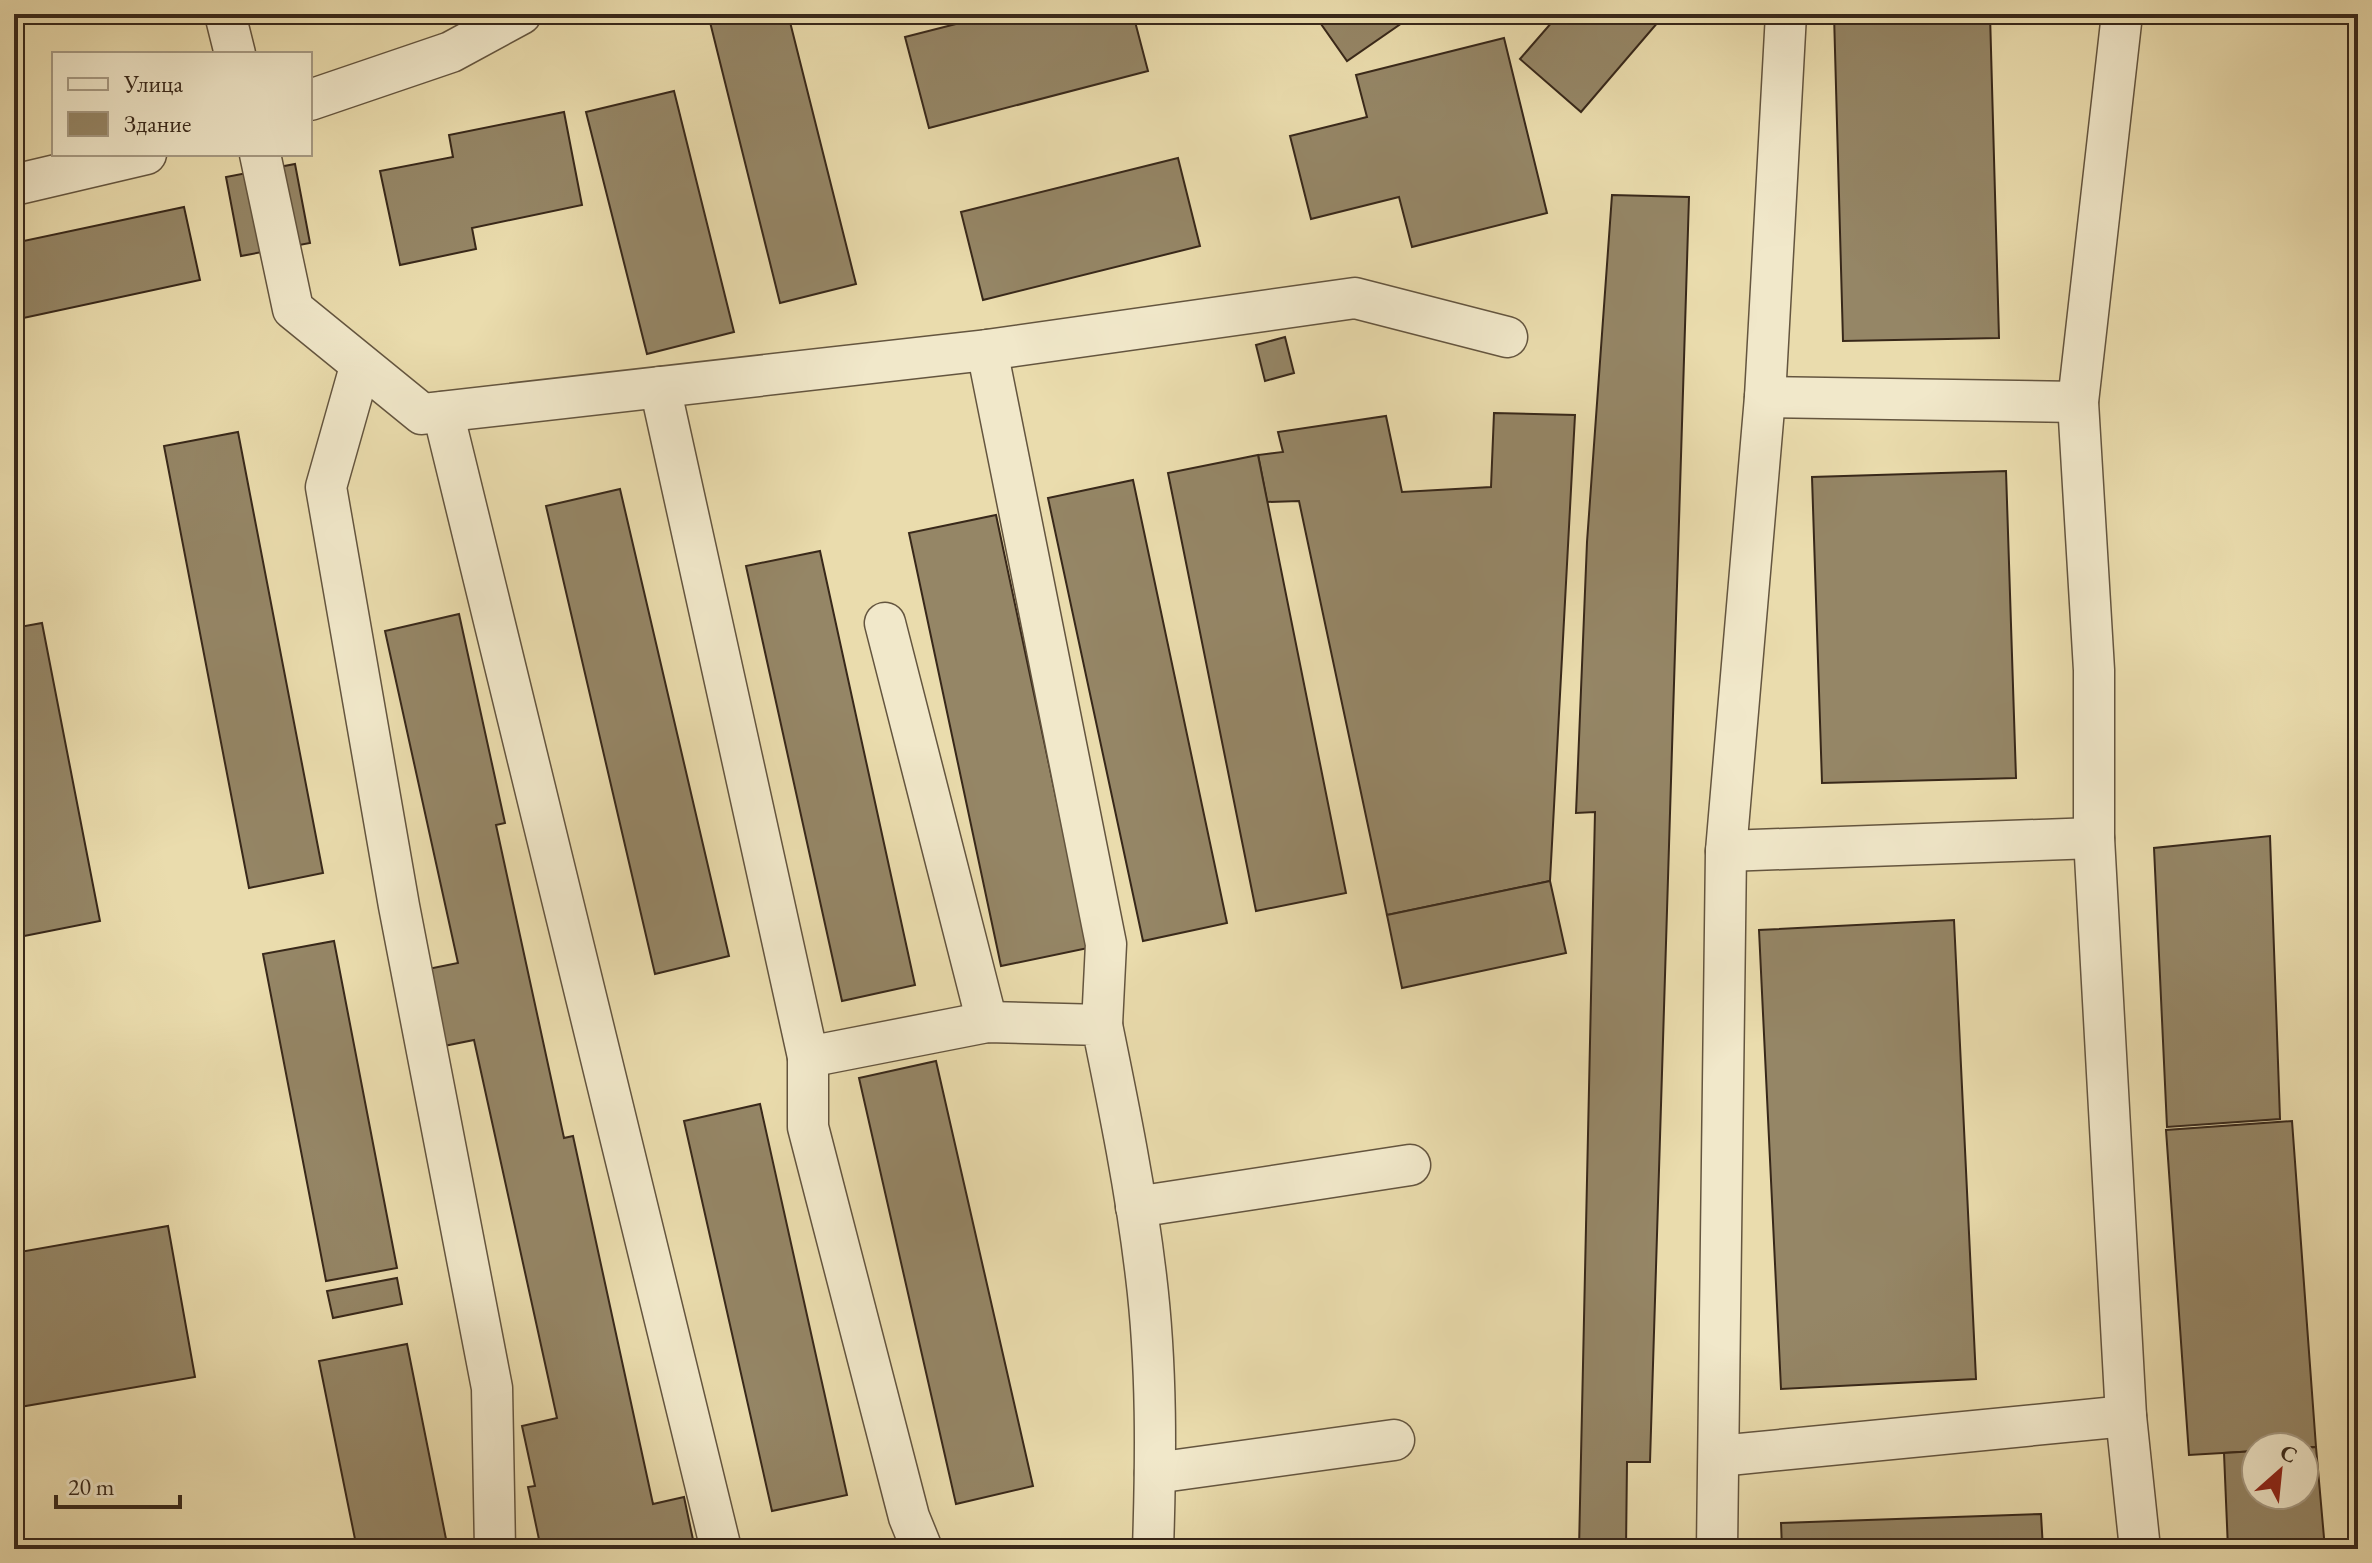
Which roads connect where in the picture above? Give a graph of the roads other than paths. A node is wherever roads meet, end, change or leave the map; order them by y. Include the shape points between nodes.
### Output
1 (225, 14) edge
2 (521, 14) edge
3 (1786, 14) edge
4 (2122, 14) edge
5 (234, 52) edge
6 (312, 99) edge
7 (137, 156) edge
8 (260, 156) edge
9 (14, 185) edge
10 (1507, 337) dead end
11 (987, 350) junction
12 (358, 374) dead end
13 (660, 387) junction
14 (1765, 397) junction
15 (2078, 402) junction
16 (443, 412) junction
17 (885, 623) dead end
18 (2094, 838) junction
19 (1726, 851) junction
20 (987, 1022) junction
21 (1102, 1025) junction
22 (808, 1057) junction
23 (1410, 1165) dead end
24 (1136, 1207) junction
25 (2126, 1416) junction
26 (1394, 1440) dead end
27 (1719, 1456) junction
28 (1155, 1473) junction
29 (495, 1549) edge
30 (721, 1549) edge
31 (922, 1549) edge
32 (1153, 1549) edge
33 (1717, 1549) edge
34 (2140, 1549) edge

1 - 5 street
2 - 6 street via 451,52
3 - 14 street
4 - 15 street
7 - 9 street
8 - 16 street via 293,309 422,414
10 - 11 street via 1355,298
11 - 13 street
11 - 21 street via 1106,944
12 - 29 street via 326,487 399,906 492,1388
13 - 16 street
13 - 22 street
14 - 15 street
14 - 19 street
15 - 18 street via 2094,670
16 - 30 street
17 - 20 street
18 - 19 street
18 - 25 street
19 - 27 street
20 - 21 street
20 - 22 street
21 - 24 street
22 - 31 street via 808,1127 909,1517
23 - 24 street
24 - 28 street via 1156,1417
25 - 27 street
25 - 34 street
26 - 28 street
27 - 33 street
28 - 32 street

